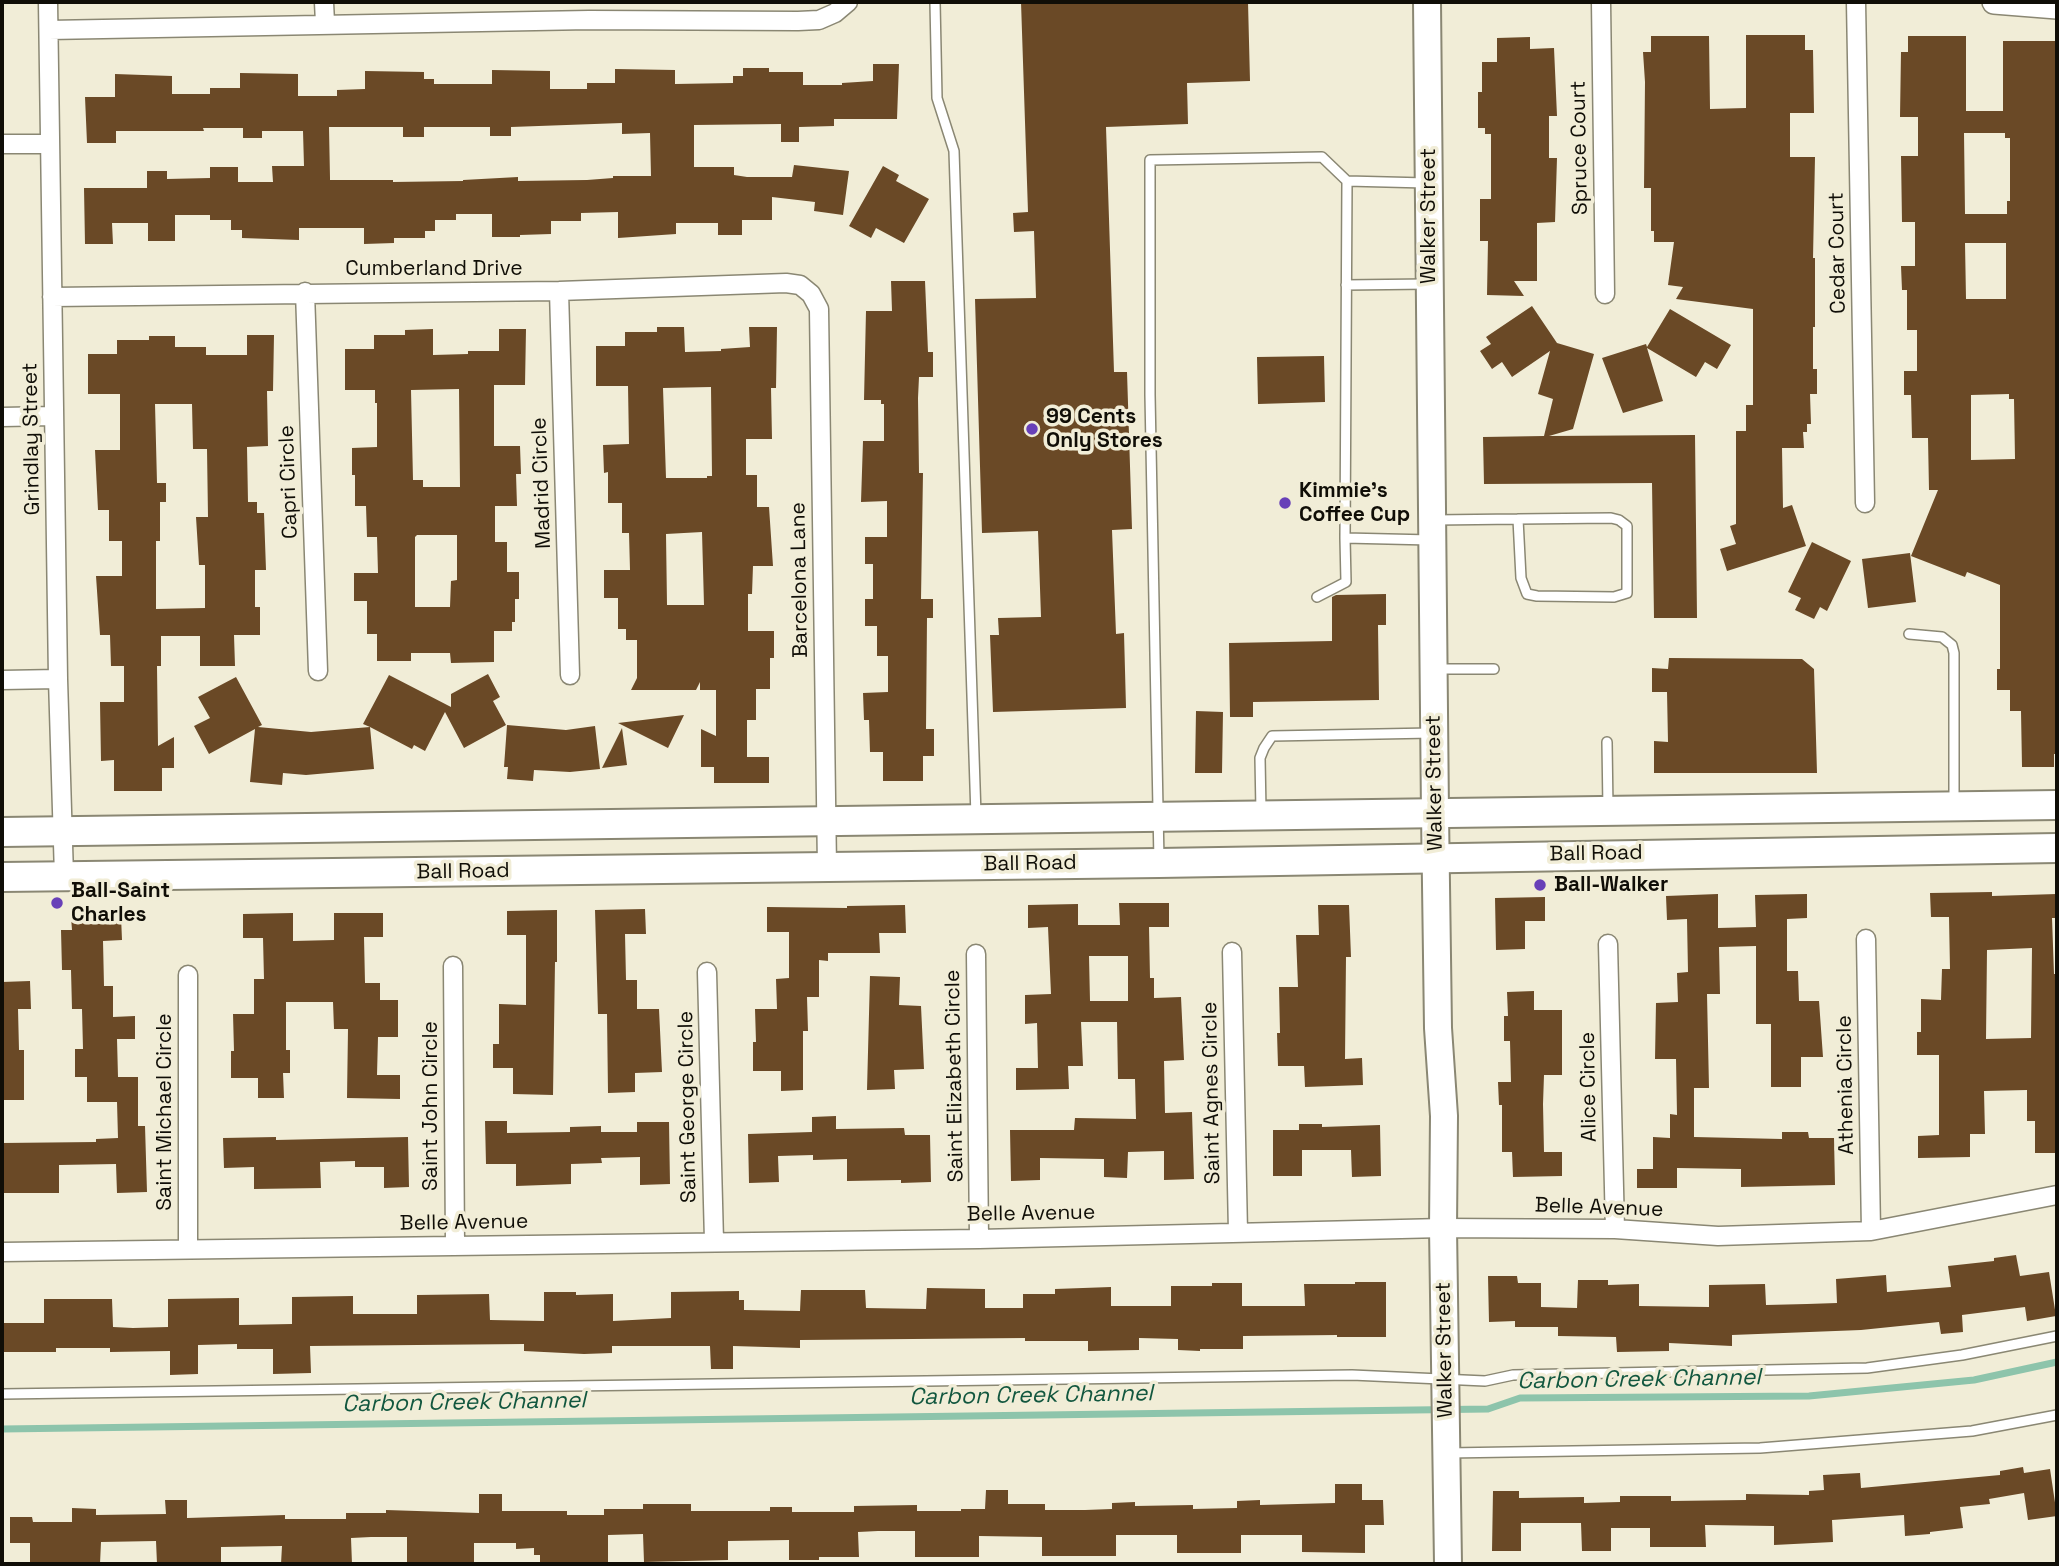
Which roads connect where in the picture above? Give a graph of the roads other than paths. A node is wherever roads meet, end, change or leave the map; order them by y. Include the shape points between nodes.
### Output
1 (48, 2) edge
2 (324, 2) edge
3 (848, 2) edge
4 (935, 2) edge
5 (1427, 2) edge
6 (1601, 2) edge
7 (1856, 2) edge
8 (1994, 2) edge
9 (2057, 6) edge
10 (589, 11) edge
11 (325, 23) junction
12 (49, 30) junction
13 (2, 144) edge
14 (50, 144) junction
15 (1347, 181) junction
16 (1429, 183) junction
17 (1430, 284) junction
18 (1346, 285) junction
19 (559, 291) junction
20 (305, 292) junction
21 (811, 294) joint
22 (1605, 294) dead end
23 (52, 297) junction
24 (2, 416) edge
25 (54, 416) junction
26 (1865, 503) dead end
27 (1518, 519) junction
28 (1432, 530) junction
29 (1345, 538) junction
30 (1317, 597) dead end
31 (1909, 634) dead end
32 (1433, 669) junction
33 (1494, 670) dead end
34 (318, 671) dead end
35 (570, 675) dead end
36 (58, 679) junction
37 (2, 680) edge
38 (1434, 733) junction
39 (1607, 742) dead end
40 (2057, 805) edge
41 (1954, 806) junction
42 (1608, 811) junction
43 (1435, 813) junction
44 (1261, 817) junction
45 (1158, 818) junction
46 (976, 820) junction
47 (827, 822) junction
48 (62, 831) junction
49 (2, 832) edge
50 (2057, 848) edge
51 (1436, 857) junction
52 (1159, 863) junction
53 (827, 867) junction
54 (64, 876) junction
55 (2, 877) edge
56 (1866, 939) dead end
57 (1608, 944) dead end
58 (1232, 952) dead end
59 (976, 954) dead end
60 (453, 966) dead end
61 (708, 972) dead end
62 (188, 975) dead end
63 (2057, 1195) edge
64 (1443, 1227) junction
65 (1615, 1229) junction
66 (1871, 1231) junction
67 (1238, 1233) junction
68 (979, 1239) junction
69 (714, 1241) junction
70 (455, 1246) junction
71 (188, 1249) junction
72 (2, 1252) edge
73 (2057, 1336) edge
74 (1445, 1384) junction
75 (2, 1394) edge
76 (2057, 1415) edge
77 (1446, 1443) junction
78 (1448, 1564) edge

1 - 12 street, Grindlay Street
2 - 11 street
3 - 10 street via 819,20
4 - 46 lane via 937,98 954,151
5 - 16 main road, Walker Street
6 - 22 street, Spruce Court
7 - 26 street, Cedar Court
8 - 9 street
10 - 11 street
11 - 12 street
12 - 14 street, Grindlay Street
13 - 14 street
14 - 23 street, Grindlay Street
15 - 16 lane
15 - 18 lane
15 - 45 lane via 1322,157 1150,160
16 - 17 main road, Walker Street
17 - 18 lane
17 - 28 main road, Walker Street
18 - 29 lane
19 - 20 street, Cumberland Drive
19 - 21 street, Cumberland Drive via 786,283 800,285
19 - 35 street, Madrid Circle
20 - 23 street, Cumberland Drive
20 - 34 street, Capri Circle
21 - 47 street, Barcelona Lane via 819,309
23 - 25 street, Grindlay Street
24 - 25 street
25 - 36 street, Grindlay Street
27 - 27 lane via 1611,518 1622,522 1627,526 1627,593 1614,597 1527,594 1521,578
27 - 28 lane
28 - 29 lane
28 - 32 main road, Walker Street
29 - 30 lane via 1346,582
31 - 41 lane via 1942,637 1952,645
32 - 33 lane
32 - 38 main road, Walker Street
36 - 37 street
36 - 48 street, Grindlay Street
38 - 43 main road, Walker Street
38 - 44 lane via 1272,736 1260,758
39 - 42 lane
40 - 41 main road, Ball Road
41 - 42 main road, Ball Road
42 - 43 main road, Ball Road
43 - 44 main road, Ball Road
43 - 51 main road, Walker Street
44 - 45 main road, Ball Road
45 - 46 main road, Ball Road
45 - 52 lane
46 - 47 main road, Ball Road
47 - 48 main road, Ball Road
47 - 53 street, Barcelona Lane
48 - 49 main road, Ball Road
48 - 54 street, Grindlay Street
50 - 51 main road, Ball Road
51 - 52 main road, Ball Road
51 - 64 main road, Walker Street
52 - 53 main road, Ball Road
53 - 54 main road, Ball Road
54 - 55 main road, Ball Road
56 - 66 street, Athenia Circle
57 - 65 street, Alice Circle
58 - 67 street, Saint Agnes Circle
59 - 68 street, Saint Elizabeth Circle
60 - 70 street, Saint John Circle
61 - 69 street, Saint George Circle
62 - 71 street, Saint Michael Circle
63 - 66 street, Belle Avenue
64 - 65 street, Belle Avenue
64 - 67 street, Belle Avenue
64 - 74 main road, Walker Street
65 - 66 street, Belle Avenue via 1718,1236
67 - 68 street, Belle Avenue
68 - 69 street, Belle Avenue
69 - 70 street, Belle Avenue
70 - 71 street, Belle Avenue
71 - 72 street, Belle Avenue
73 - 74 lane via 1867,1368 1513,1375
74 - 75 lane via 1352,1375
74 - 77 main road, Walker Street
76 - 77 lane via 1972,1431 1760,1448
77 - 78 main road, Walker Street

